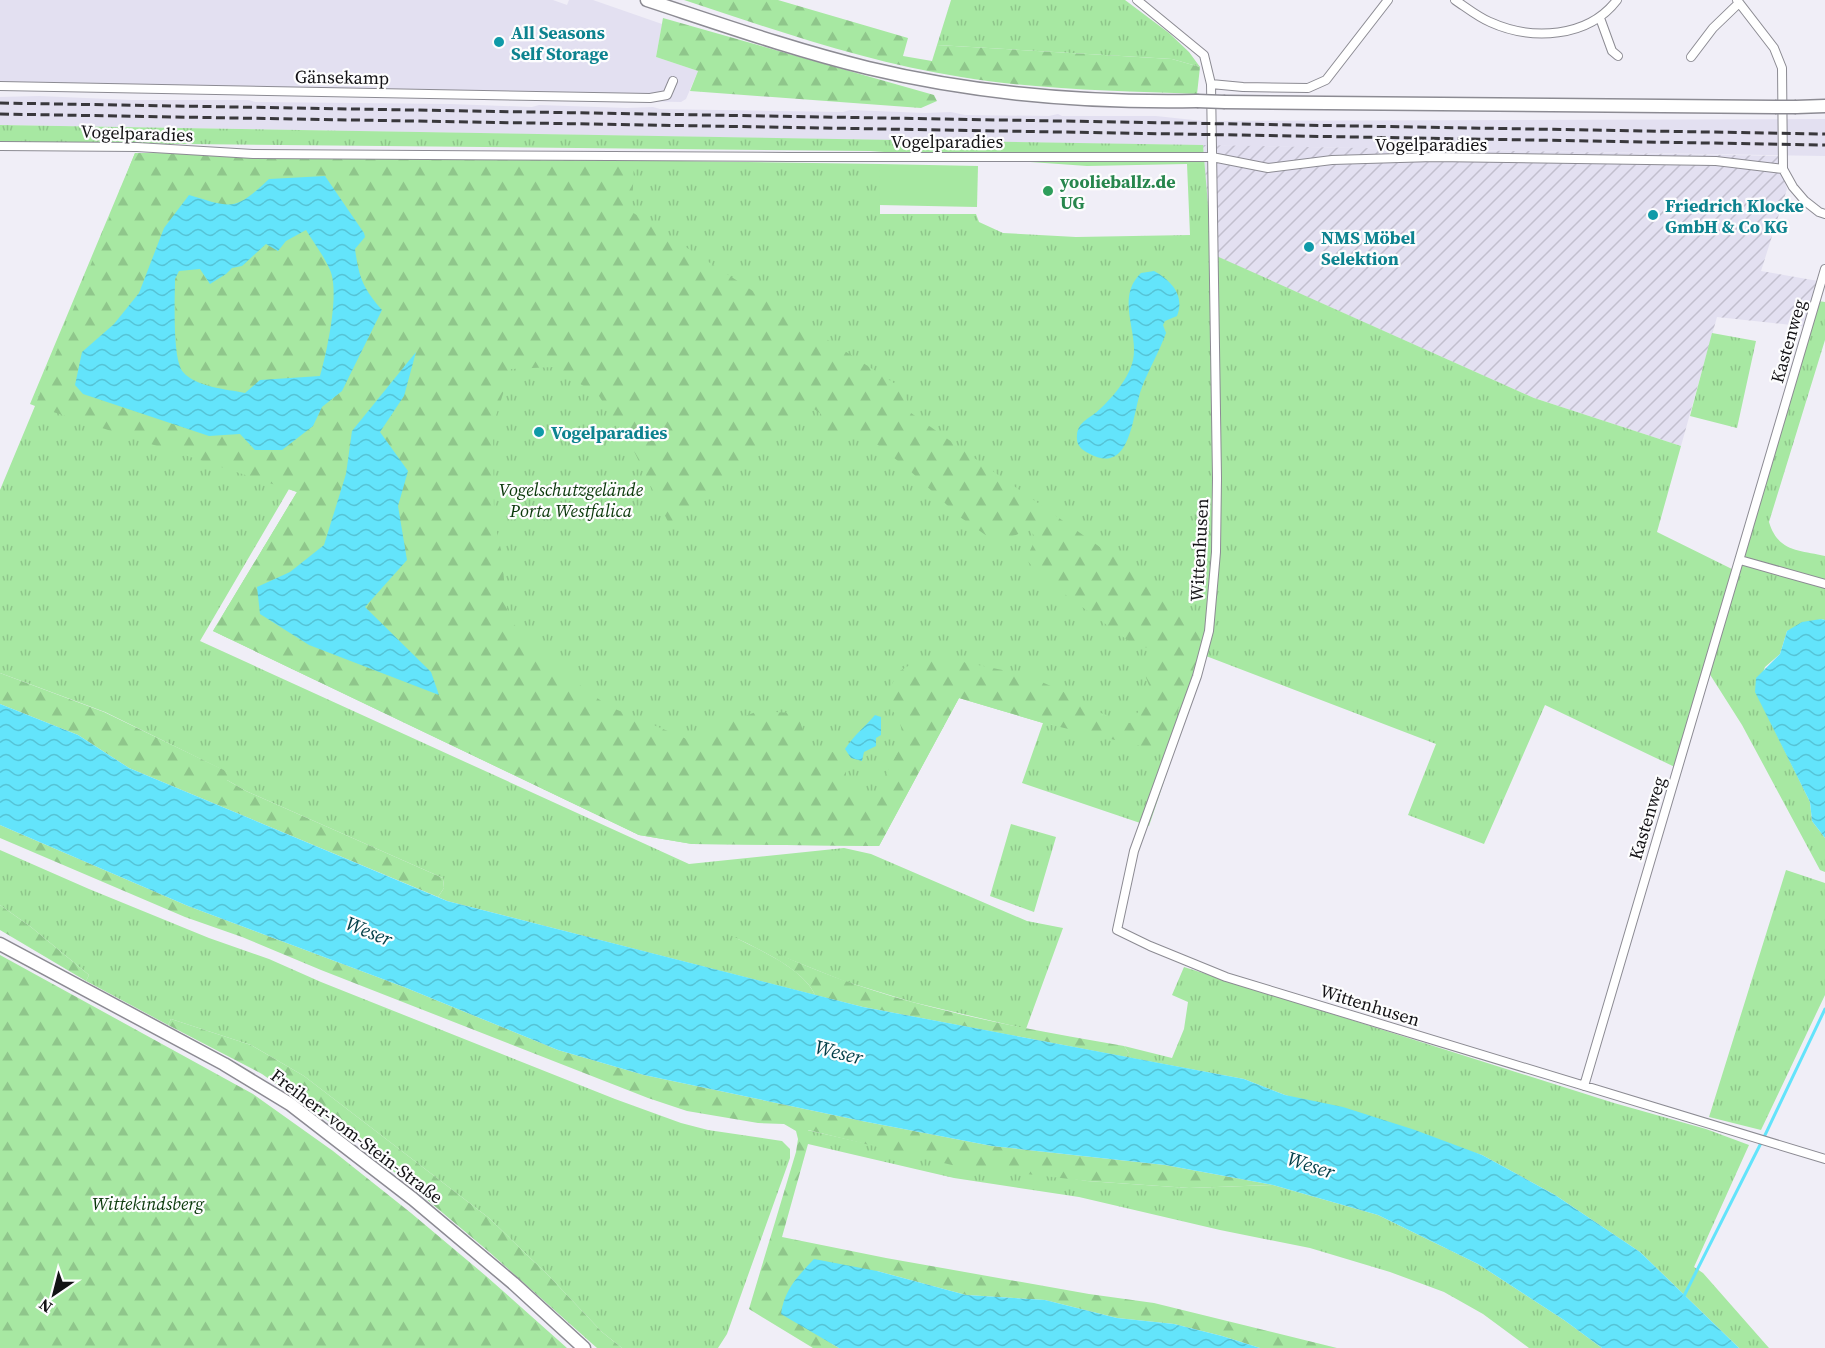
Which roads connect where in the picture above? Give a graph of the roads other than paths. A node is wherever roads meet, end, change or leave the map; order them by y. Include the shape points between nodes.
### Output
1 (647, 0) edge
2 (1137, 0) edge
3 (1388, 0) edge
4 (1455, 0) edge
5 (1617, 0) edge
6 (1738, 2) edge
7 (1600, 18) junction
8 (1617, 56) dead end
9 (1691, 57) dead end
10 (673, 81) dead end
11 (1211, 84) junction
12 (0, 86) edge
13 (1825, 106) edge
14 (0, 146) edge
15 (1212, 157) junction
16 (1784, 169) junction
17 (1825, 214) edge
18 (1825, 269) edge
19 (1740, 560) junction
20 (1825, 584) edge
21 (0, 938) edge
22 (0, 944) edge
23 (52, 970) junction
24 (1584, 1086) junction
25 (1825, 1159) edge
26 (584, 1348) edge

1 - 13 main road, bridge via 868,68 944,84 1064,99
2 - 11 street, Wittenhusen via 1204,55
3 - 11 street via 1318,85 1308,88
4 - 7 street via 1490,22 1525,32 1566,32
5 - 7 street
6 - 9 street
6 - 16 street via 1774,48 1782,68
7 - 8 street
10 - 12 street, Gänsekamp via 667,95 650,98
11 - 15 street, Wittenhusen
14 - 15 street, Vogelparadies via 137,147 252,154
15 - 16 street, Vogelparadies via 1268,168 1332,160 1437,158 1716,161
15 - 24 street, Wittenhusen via 1217,478 1209,631 1197,676 1134,851 1117,930 1226,977
16 - 17 street via 1805,201
18 - 19 street, Kastenweg
19 - 20 street
19 - 24 street, Kastenweg
21 - 23 main road, Freiherr-vom-Stein-Straße
22 - 23 main road, Freiherr-vom-Stein-Straße
23 - 26 main road, Freiherr-vom-Stein-Straße via 290,1104 413,1199
24 - 25 street, Wittenhusen

